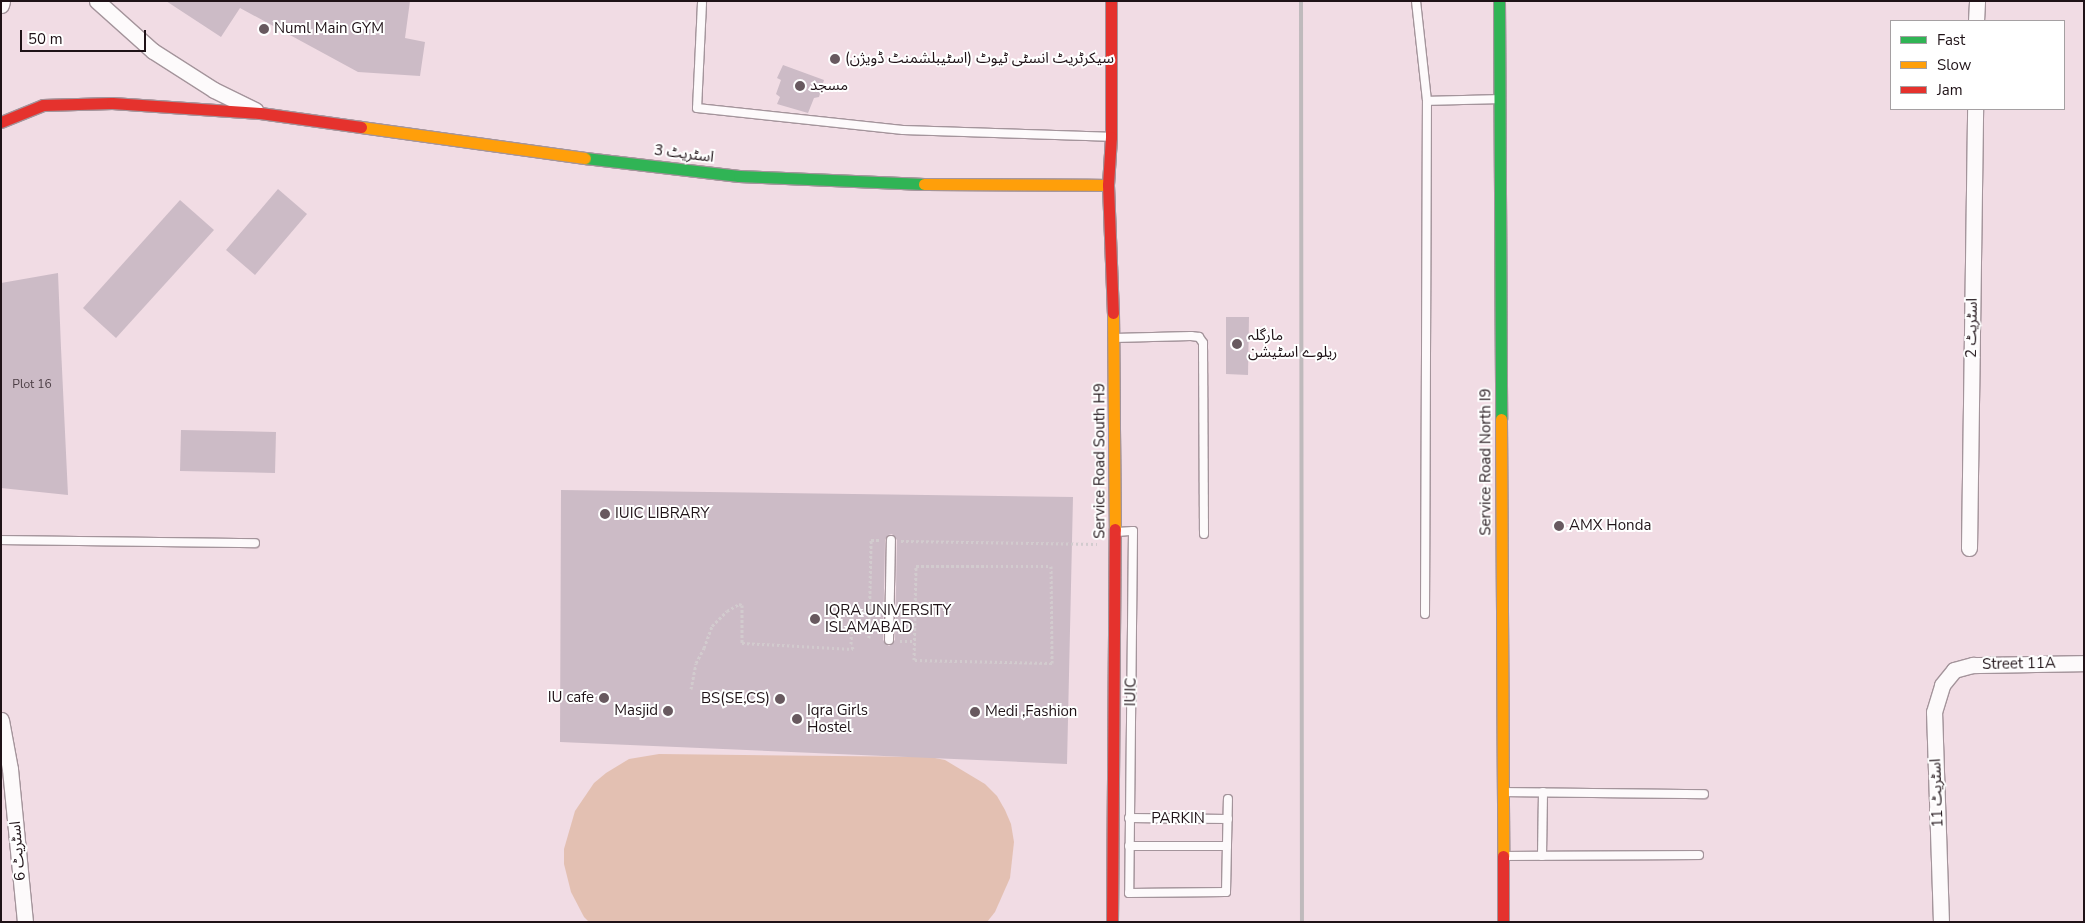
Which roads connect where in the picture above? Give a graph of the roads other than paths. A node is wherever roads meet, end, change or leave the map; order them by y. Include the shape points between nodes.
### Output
1 (2, 1) edge
2 (97, 1) edge
3 (1110, 1) edge
4 (1416, 1) edge
5 (1500, 1) edge
6 (1977, 1) edge
7 (702, 3) dead end
8 (1, 5) edge
9 (1976, 20) edge
10 (1500, 99) junction
11 (1427, 101) junction
12 (1975, 110) edge
13 (260, 113) junction
14 (1, 122) edge
15 (1111, 137) junction
16 (1108, 185) junction
17 (1114, 338) junction
18 (1115, 532) junction
19 (1204, 534) dead end
20 (1, 540) edge
21 (891, 540) road end
22 (255, 543) dead end
23 (1969, 548) dead end
24 (1425, 614) dead end
25 (889, 640) dead end
26 (2084, 664) edge
27 (1954, 670) joint
28 (1, 720) edge
29 (1502, 792) junction
30 (1543, 792) junction
31 (1704, 794) dead end
32 (1228, 799) dead end
33 (1129, 818) junction
34 (1228, 819) junction
35 (1227, 846) junction
36 (1129, 850) junction
37 (1699, 855) dead end
38 (1503, 856) junction
39 (1542, 856) junction
40 (25, 922) edge
41 (1112, 922) edge
42 (1503, 922) edge
43 (1941, 922) edge

1 - 8 street
2 - 13 street via 153,51 214,90
3 - 15 street, Service Road South H9
4 - 11 lane
5 - 10 street, Service Road North I9
6 - 9 street
7 - 15 lane via 697,108 903,130
10 - 11 lane
10 - 29 street, Service Road North I9
11 - 24 lane
12 - 23 street, اسٹریٹ 2
13 - 14 street, اسٹریٹ 3 via 112,103 43,105
13 - 16 street, اسٹریٹ 3 via 338,126 739,176 936,185
15 - 16 street, Service Road South H9
16 - 17 street, Service Road South H9
17 - 18 street, Service Road South H9
17 - 19 lane via 1191,336 1199,337 1203,343
18 - 33 lane, IUIC via 1133,531
18 - 41 street, Service Road South H9
20 - 22 lane
21 - 25 lane
26 - 27 street, Street 11A via 1973,665
27 - 43 street, اسٹریٹ 11 via 1942,685 1934,712
28 - 40 street, اسٹریٹ 6 via 10,769
29 - 30 lane
29 - 38 street, Service Road North I9
30 - 31 lane
30 - 39 lane
32 - 34 lane
33 - 34 lane, PARKIN
33 - 36 lane, IUIC
34 - 35 lane
35 - 36 lane
35 - 36 lane, IUIC via 1226,892 1129,893
37 - 39 lane
38 - 39 lane
38 - 42 street, Service Road North I9

